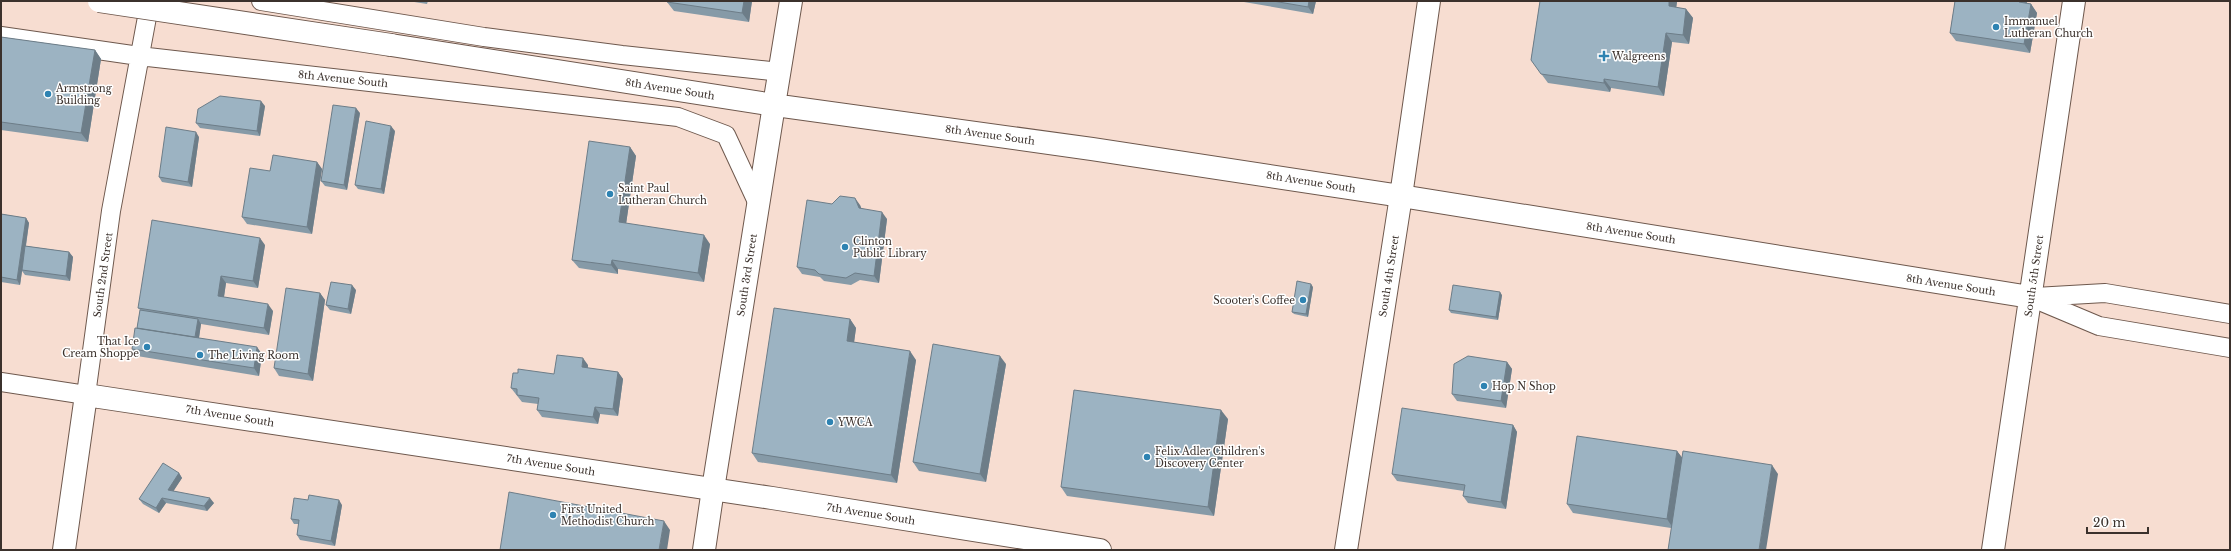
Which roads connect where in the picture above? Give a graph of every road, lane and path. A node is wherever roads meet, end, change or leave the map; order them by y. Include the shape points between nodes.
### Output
1 (100, 1) edge
2 (150, 1) edge
3 (261, 1) edge
4 (791, 1) edge
5 (1429, 1) edge
6 (2074, 1) edge
7 (1, 36) edge
8 (139, 56) junction
9 (780, 72) junction
10 (774, 105) junction
11 (1401, 196) junction
12 (758, 204) junction
13 (2030, 297) junction
14 (2230, 314) edge
15 (2230, 348) edge
16 (1, 382) edge
17 (86, 395) junction
18 (713, 489) junction
19 (64, 550) edge
20 (704, 550) edge
21 (1100, 550) edge
22 (1346, 550) edge
23 (1993, 550) edge

1 - 10 main road, 8th Avenue South, bridge
2 - 8 street, South 2nd Street
3 - 9 street via 492,38
4 - 9 main road, South 3rd Street
5 - 11 main road, South 4th Street
6 - 13 main road, South 5th Street
7 - 8 street, 8th Avenue South
8 - 12 street, 8th Avenue South via 678,117 726,135
8 - 17 street, South 2nd Street via 111,211
9 - 10 main road, South 3rd Street
10 - 11 main road, 8th Avenue South via 1092,149
10 - 12 main road, South 3rd Street
11 - 13 main road, 8th Avenue South
11 - 22 main road, South 4th Street
12 - 18 main road, South 3rd Street
13 - 14 street, 8th Avenue South via 2105,293
13 - 15 street via 2099,326
13 - 23 main road, South 5th Street
16 - 17 street, 7th Avenue South
17 - 18 main road, 7th Avenue South
17 - 19 main road, South 2nd Street
18 - 20 main road, South 3rd Street
18 - 21 main road, 7th Avenue South

